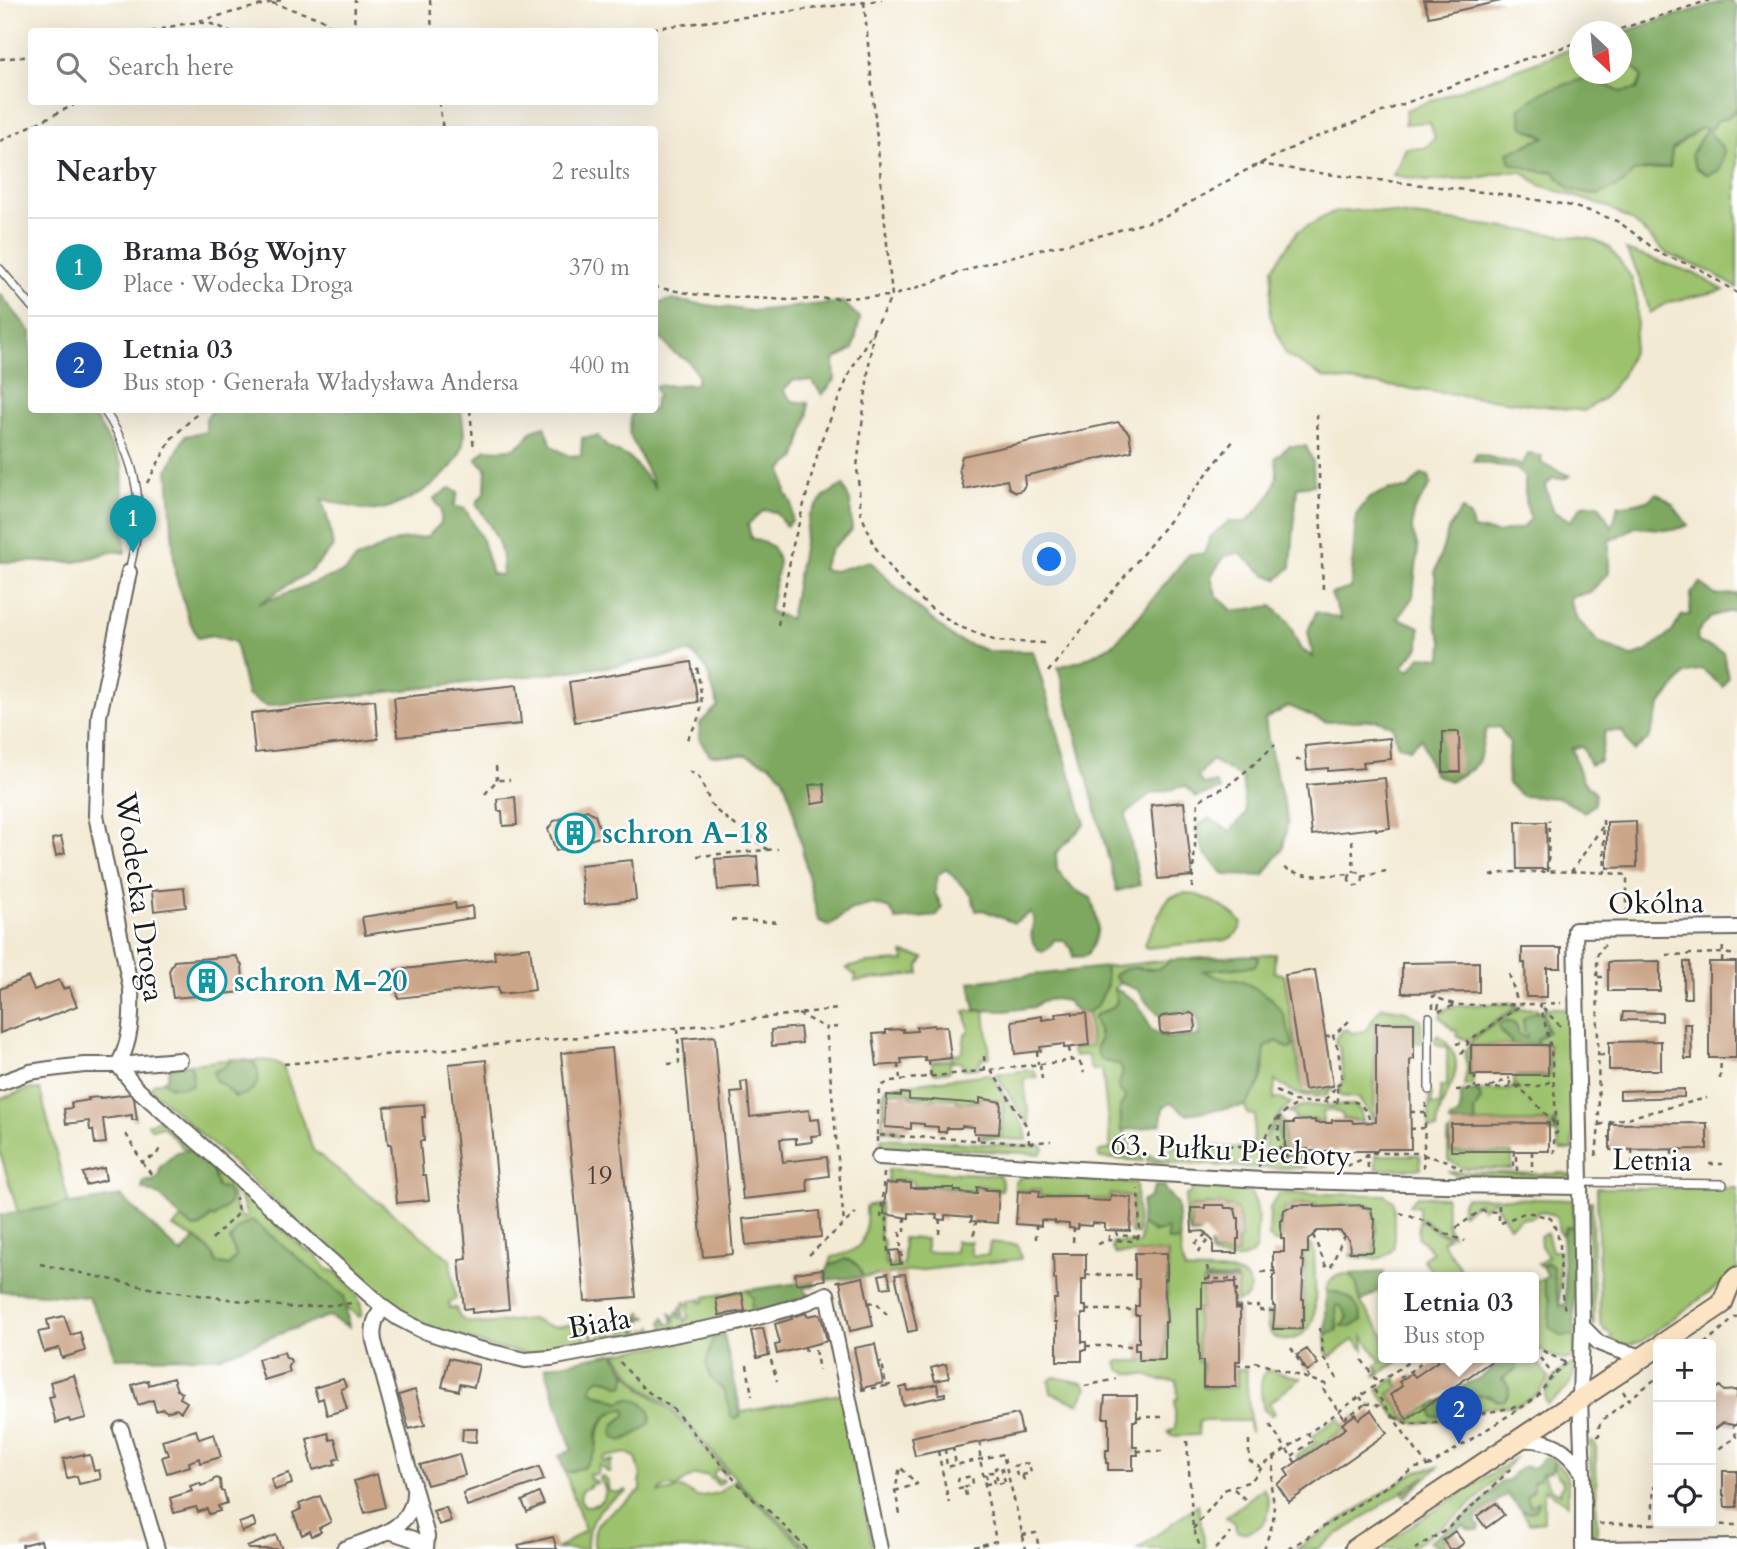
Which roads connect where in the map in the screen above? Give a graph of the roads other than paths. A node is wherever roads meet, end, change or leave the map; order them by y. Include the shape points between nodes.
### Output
1 (0, 269) edge
2 (28, 302) edge
3 (106, 413) edge
4 (129, 572) joint
5 (1737, 928) edge
6 (1429, 1017) dead end
7 (180, 1060) dead end
8 (118, 1065) junction
9 (0, 1083) edge
10 (1429, 1090) road end
11 (882, 1157) road end
12 (1585, 1183) junction
13 (1723, 1184) dead end
14 (1737, 1278) edge
15 (379, 1305) junction
16 (1732, 1307) edge
17 (1582, 1326) junction
18 (1673, 1339) edge
19 (1653, 1349) edge
20 (1653, 1350) edge
21 (1580, 1399) junction
22 (121, 1429) dead end
23 (1520, 1440) junction
24 (1583, 1474) junction
25 (412, 1481) junction
26 (389, 1531) junction
27 (1737, 1547) edge
28 (426, 1548) edge
29 (1583, 1548) edge
30 (157, 1549) edge
31 (344, 1549) edge
32 (880, 1549) edge
33 (1354, 1549) edge

1 - 2 lane
3 - 4 lane, Wodecka Droga via 125,448 138,502
4 - 8 street, Wodecka Droga via 99,716 96,815 131,990 131,1028
5 - 12 street, Okólna via 1575,930
6 - 10 lane
7 - 8 street
8 - 9 street via 30,1072
8 - 15 street, Biała via 136,1088
11 - 12 street, 63. Pułku Piechoty via 1262,1180
12 - 13 lane, Letnia
12 - 17 street
14 - 16 main road via 1730,1284
15 - 25 street via 374,1341
15 - 32 street, Biała via 421,1330 516,1358 540,1359 737,1323 827,1294
16 - 18 main road
17 - 19 street via 1599,1343 1616,1350
17 - 21 street
20 - 21 main road
21 - 23 main road
21 - 24 street
22 - 30 street
23 - 24 street via 1538,1440 1563,1450
23 - 33 main road
24 - 29 street
25 - 26 street via 415,1497 411,1511
25 - 28 street
26 - 28 street
26 - 31 street
27 - 29 street

